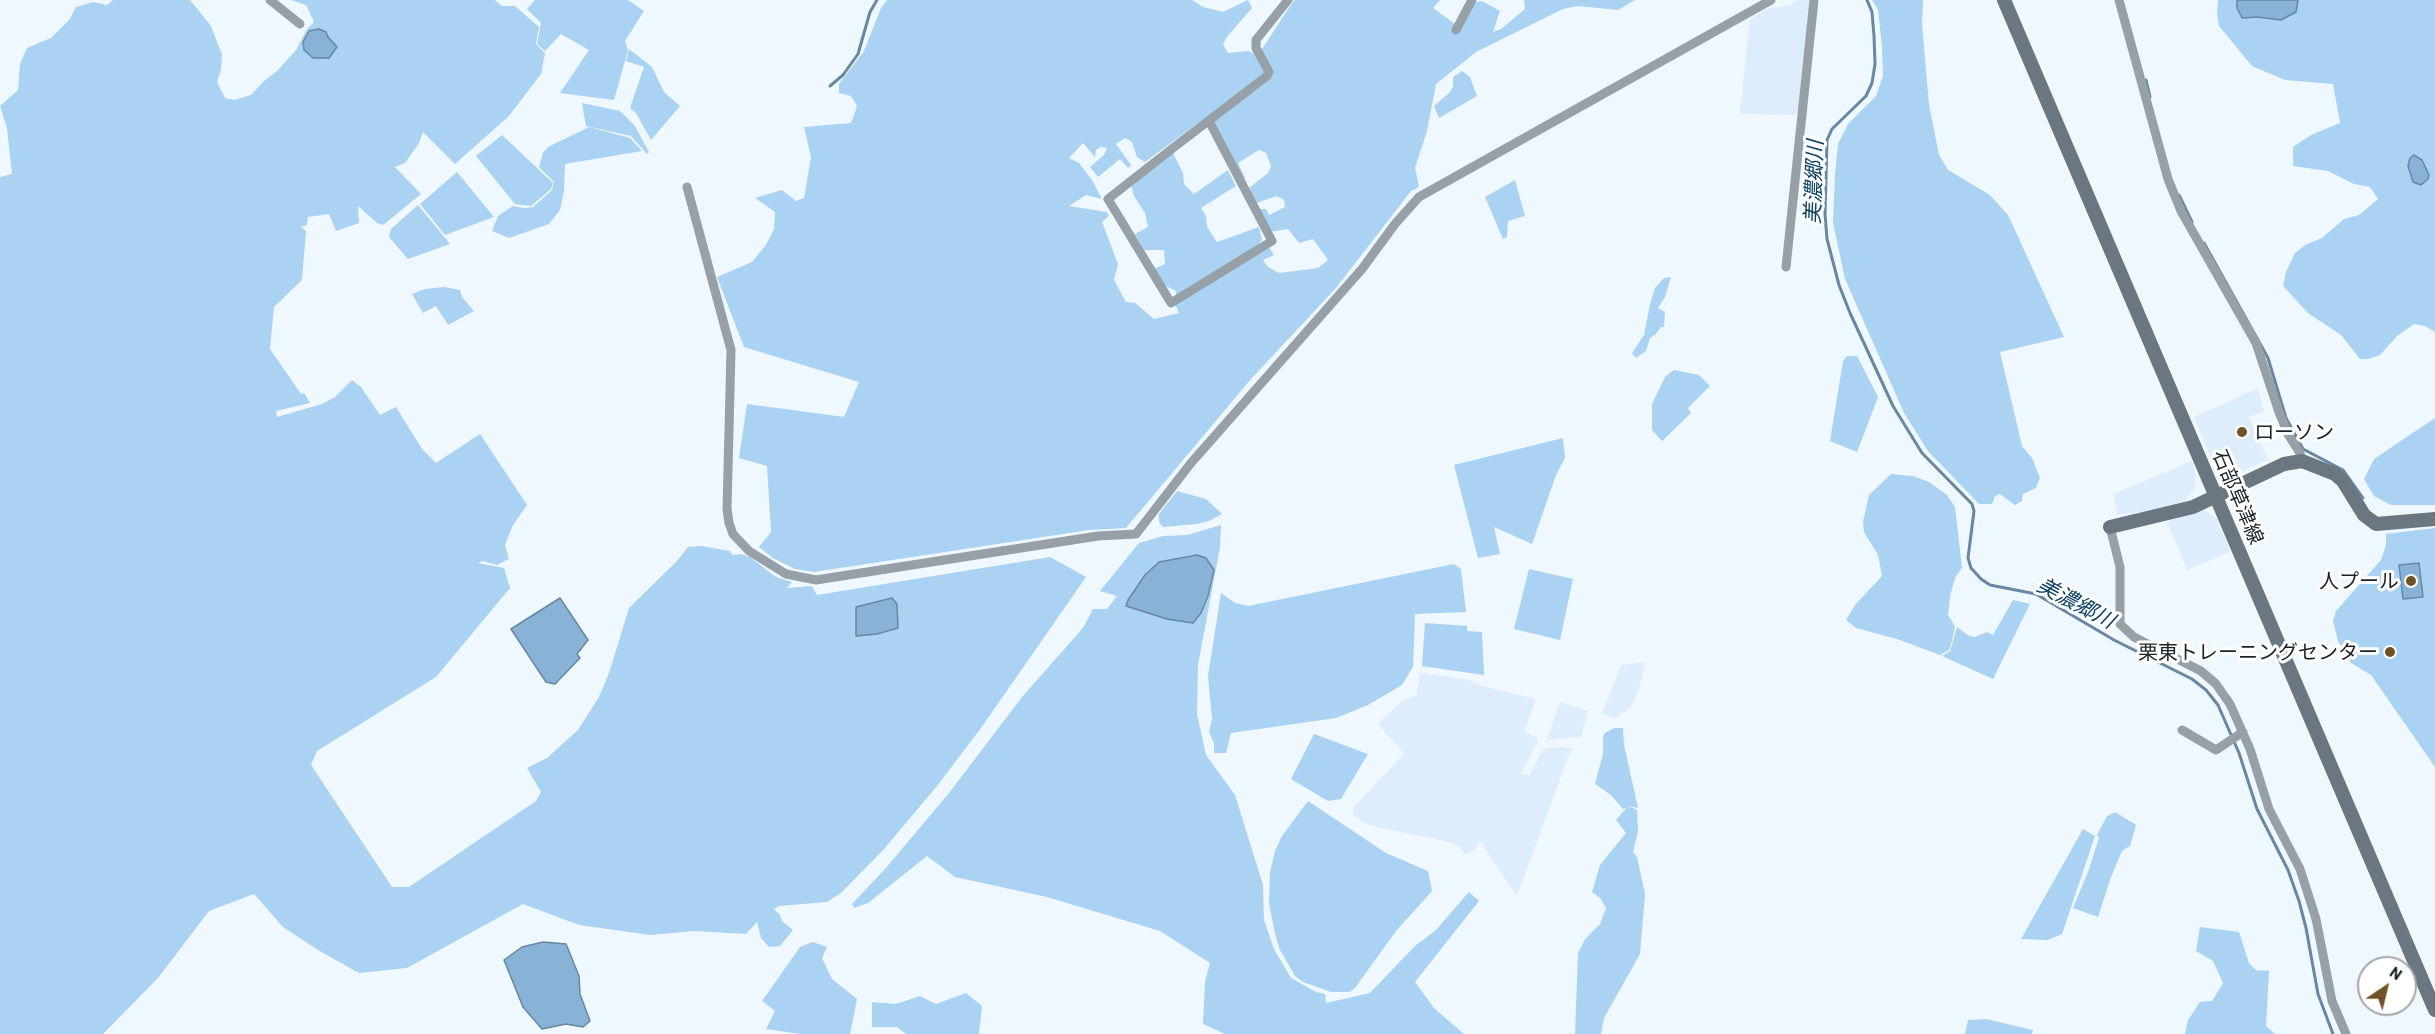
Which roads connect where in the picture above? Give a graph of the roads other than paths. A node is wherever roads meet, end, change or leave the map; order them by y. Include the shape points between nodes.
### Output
1 (270, 0) edge
2 (1288, 0) edge
3 (1472, 0) edge
4 (1771, 0) edge
5 (1814, 0) edge
6 (2004, 0) edge
7 (2119, 0) edge
8 (300, 24) dead end
9 (1456, 30) dead end
10 (1209, 121) junction
11 (687, 187) dead end
12 (1786, 267) dead end
13 (2302, 461) junction
14 (2216, 495) junction
15 (2435, 519) edge
16 (2110, 527) joint
17 (2182, 730) dead end
18 (2240, 734) junction
19 (2430, 986) edge
20 (2435, 1010) edge
21 (2346, 1034) edge

1 - 8 street
2 - 10 street via 1256,40 1256,48 1269,72 1267,76
3 - 9 street
4 - 11 street via 1419,197 1362,269 1191,463 1136,534 1098,536 816,580 786,574 749,551 733,534 727,508 731,350
5 - 12 street
6 - 14 main road, 石部草津線
7 - 13 street via 2168,179 2181,211 2256,343 2279,412
10 - 10 street via 1108,199 1170,303 1272,241
13 - 14 main road via 2284,464
13 - 15 main road via 2336,474 2364,514 2376,524
14 - 16 main road via 2193,507
14 - 19 main road, 石部草津線
16 - 18 street via 2121,581 2116,626 2201,671 2216,684 2230,704
17 - 18 street via 2216,750
18 - 21 street via 2250,749 2269,809 2300,869 2316,919 2332,1001
19 - 20 main road, 石部草津線

